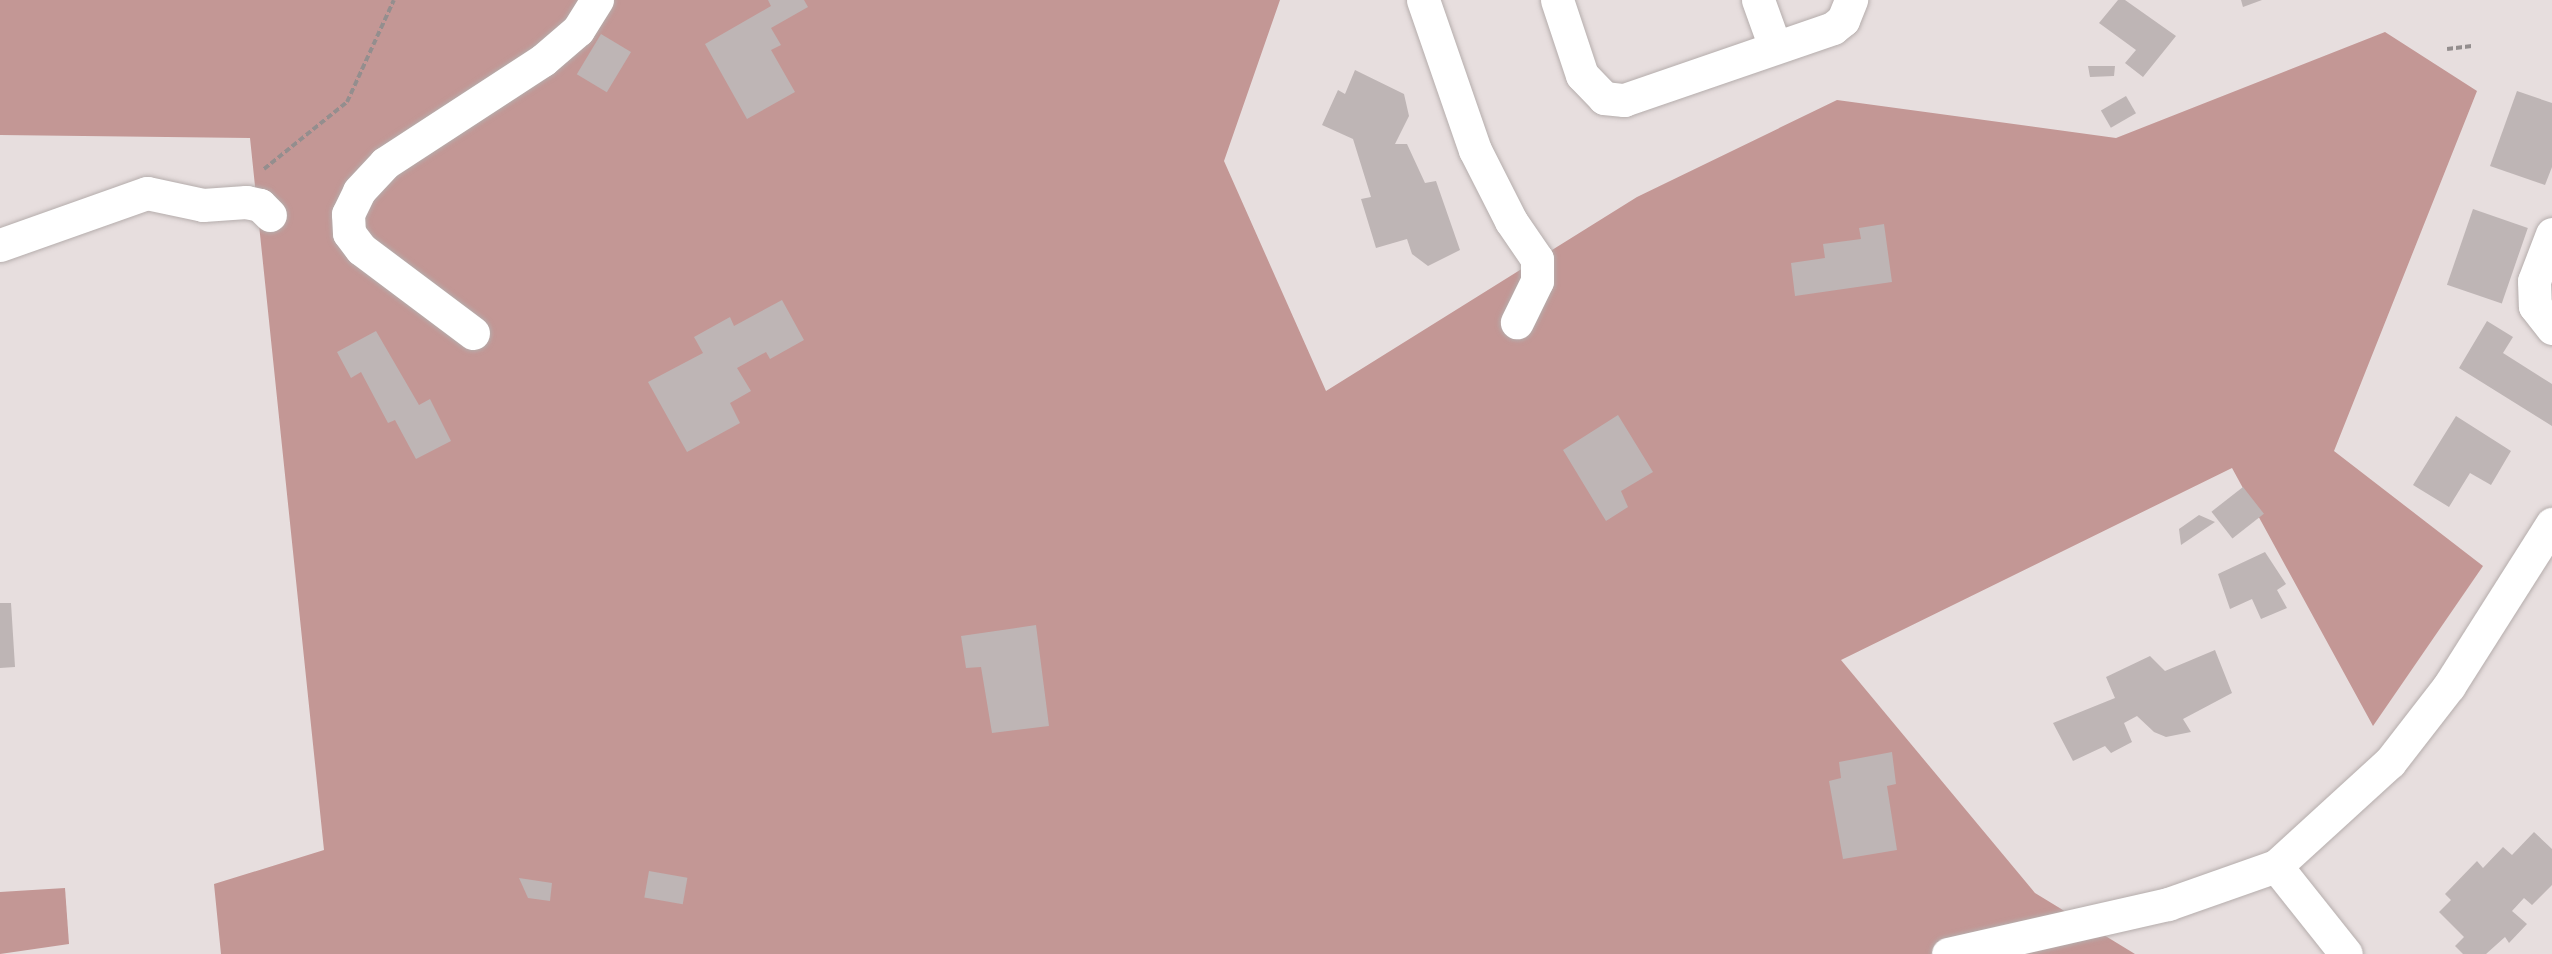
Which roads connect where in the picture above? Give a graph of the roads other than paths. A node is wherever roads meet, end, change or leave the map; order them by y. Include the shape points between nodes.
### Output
1 (597, 0) edge
2 (1423, 0) edge
3 (1557, 0) edge
4 (1758, 0) edge
5 (1851, 0) edge
6 (1775, 48) junction
7 (258, 208) road end
8 (2552, 234) edge
9 (0, 245) edge
10 (1517, 322) dead end
11 (2552, 328) edge
12 (473, 333) dead end
13 (2552, 524) edge
14 (2276, 866) junction
15 (1948, 954) edge
16 (2346, 954) edge

1 - 12 street via 578,30 543,60 386,164 359,191 348,214 349,233 361,249
2 - 10 street via 1475,150 1511,221 1537,259 1537,281
3 - 6 street via 1582,75 1604,98 1624,100
4 - 6 street
5 - 6 street via 1844,20 1833,28
7 - 9 street via 139,194
8 - 11 street via 2534,281 2535,306
13 - 14 street via 2449,686 2390,762
14 - 15 street via 2168,904
14 - 16 street

